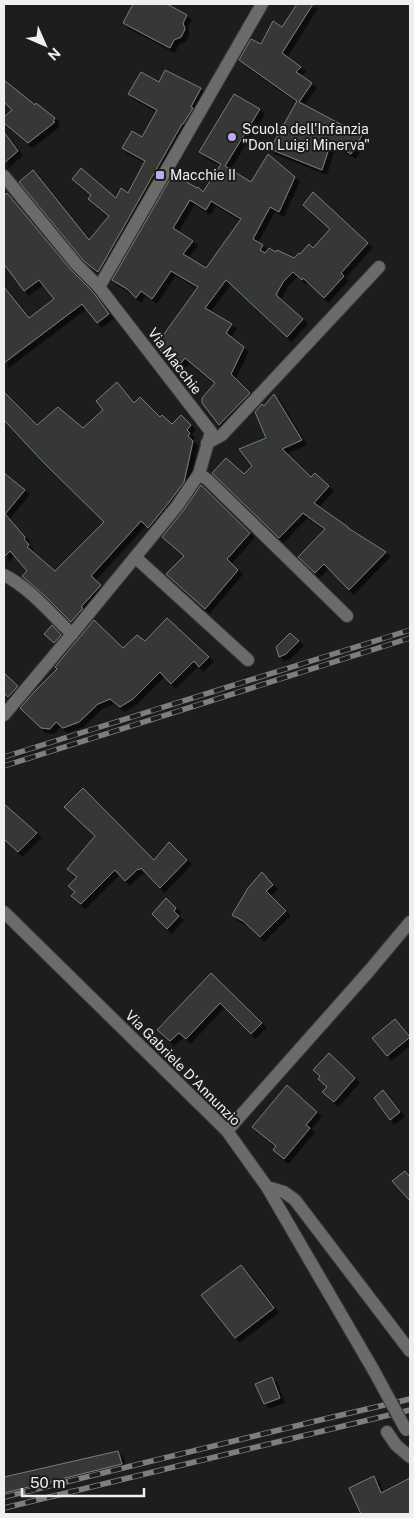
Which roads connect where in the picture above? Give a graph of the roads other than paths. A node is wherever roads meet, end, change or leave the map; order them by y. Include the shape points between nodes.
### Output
1 (262, 4) edge
2 (4, 176) edge
3 (379, 267) dead end
4 (99, 287) junction
5 (208, 443) junction
6 (199, 474) junction
7 (135, 557) junction
8 (4, 575) edge
9 (347, 616) dead end
10 (72, 634) junction
11 (248, 660) dead end
12 (4, 715) edge
13 (4, 912) edge
14 (410, 922) edge
15 (227, 1131) junction
16 (267, 1187) junction
17 (410, 1351) edge
18 (387, 1432) dead end
19 (408, 1432) edge
20 (410, 1457) edge

1 - 4 street
2 - 4 street
3 - 5 street via 222,435
4 - 5 street, Via Macchie via 211,432
5 - 6 street, Via Macchie
6 - 7 street, Via Macchie
6 - 9 street
7 - 10 street, Via Macchie
7 - 11 street
8 - 10 street via 24,588
10 - 12 street, Via Macchie
13 - 15 street, Via Gabriele D'Annunzio
14 - 15 street
15 - 16 street, Via Gabriele D'Annunzio
16 - 17 street via 284,1192 295,1200
16 - 19 street, Via Gabriele D'Annunzio, bridge
18 - 20 street

